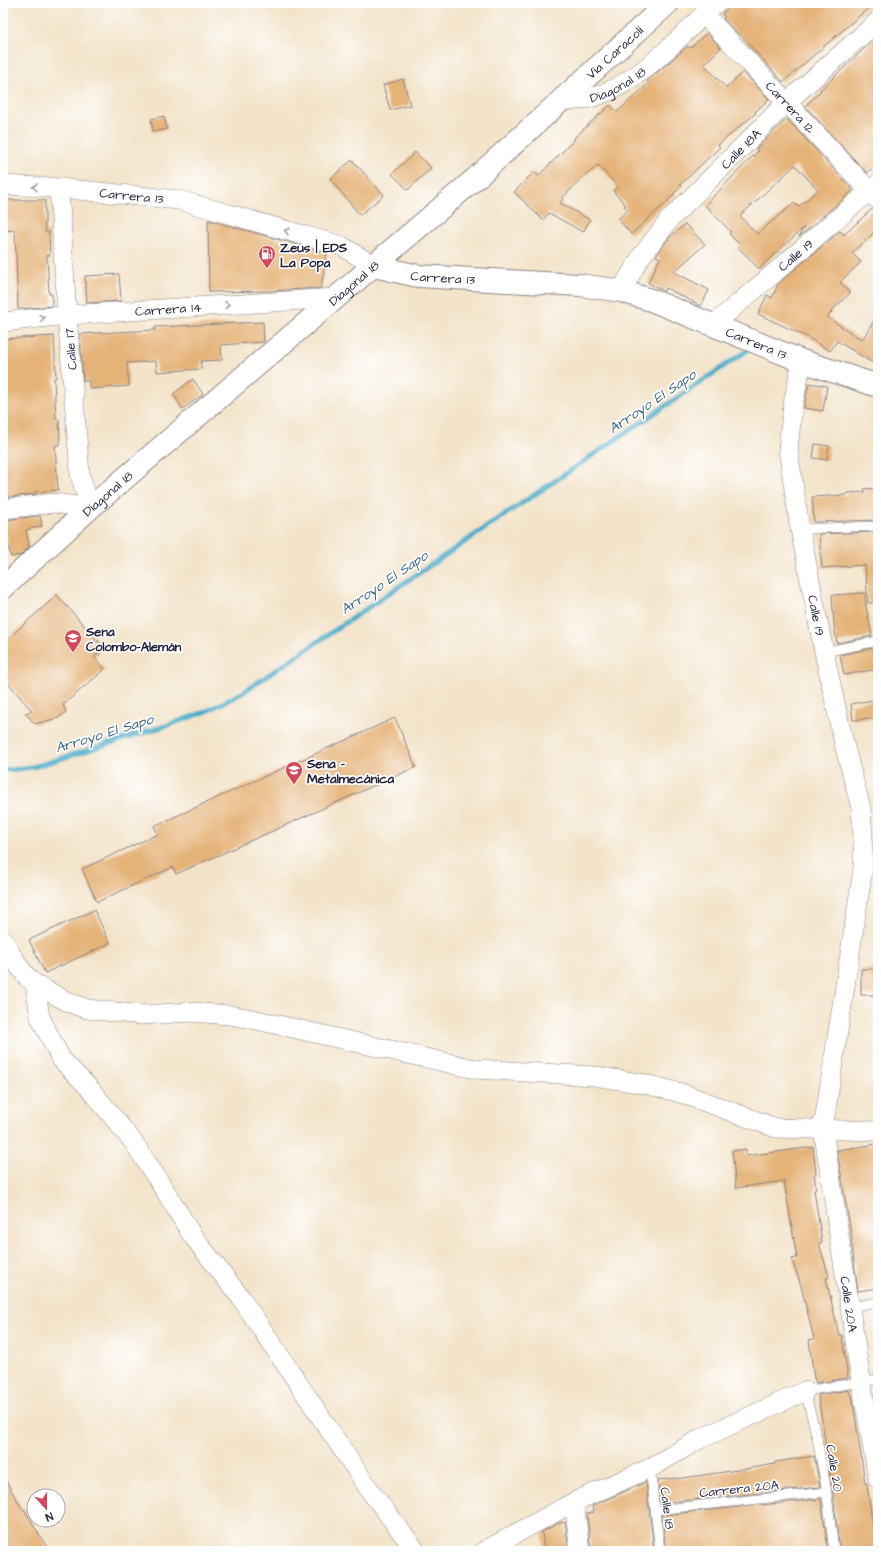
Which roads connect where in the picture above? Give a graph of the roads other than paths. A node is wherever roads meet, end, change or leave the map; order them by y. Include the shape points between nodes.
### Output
1 (668, 3) edge
2 (710, 9) edge
3 (878, 21) edge
4 (559, 101) junction
5 (786, 102) junction
6 (3, 185) edge
7 (59, 188) junction
8 (875, 192) edge
9 (374, 266) junction
10 (621, 291) junction
11 (334, 298) junction
12 (67, 315) junction
13 (3, 322) edge
14 (713, 325) junction
15 (802, 360) junction
16 (876, 383) edge
17 (90, 508) junction
18 (3, 509) edge
19 (878, 526) edge
20 (800, 529) junction
21 (3, 588) edge
22 (878, 641) edge
23 (824, 652) junction
24 (3, 940) edge
25 (34, 984) junction
26 (823, 1129) junction
27 (878, 1131) edge
28 (878, 1302) edge
29 (849, 1307) junction
30 (869, 1380) edge
31 (805, 1391) junction
32 (650, 1468) junction
33 (877, 1472) edge
34 (826, 1492) junction
35 (574, 1502) junction
36 (655, 1510) junction
37 (494, 1548) edge
38 (416, 1551) edge
39 (580, 1551) edge
40 (660, 1551) edge
41 (834, 1551) edge

1 - 4 main road, Vía Caracolí
2 - 4 street, Diagonal 18 via 649,65 618,87 590,98
2 - 5 street, Carrera 12
3 - 5 street, Calle 18A
4 - 9 main road, Diagonal 18 via 476,178
5 - 8 street, Carrera 12
5 - 10 street, Calle 18A via 670,219 640,258
7 -> 6 street, Carrera 13
9 -> 7 street, Carrera 13 via 342,246 179,200
7 - 12 street, Calle 17
8 - 14 street, Calle 19
9 - 10 main road, Carrera 13 via 418,276 580,285
9 - 11 main road, Diagonal 18
10 - 14 main road, Carrera 13
12 -> 11 street, Carrera 14
11 - 17 main road, Diagonal 18
13 -> 12 street, Carrera 14
12 - 17 street, Calle 17 via 80,474
14 - 15 main road, Carrera 13
15 - 16 main road, Carrera 13
15 - 20 street, Calle 19 via 793,404 788,449
17 - 18 street via 54,503
17 - 21 main road, Diagonal 18
19 - 20 lane
20 - 23 street, Calle 19
22 - 23 lane
23 - 26 street, Calle 19 via 861,808 863,869
24 - 25 street via 16,962
25 - 26 street via 87,1009 142,1015 191,1012 237,1016 475,1068 594,1076 644,1084 681,1093 776,1128
25 - 38 street via 40,1017 60,1059 91,1090 134,1143 192,1235 241,1298 371,1492
26 - 27 street
26 - 29 street, Calle 20A
28 - 29 lane
29 - 30 street, Calle 20A
30 - 31 lane
30 - 33 street, Calle 20A
31 - 32 street via 700,1440
31 - 34 lane, Calle 20 via 817,1438
32 - 35 street
32 - 36 lane, Calle 18
34 - 36 lane, Carrera 20A
34 - 41 lane, Calle 20
35 - 37 street
35 - 39 street
36 - 40 lane, Calle 18

